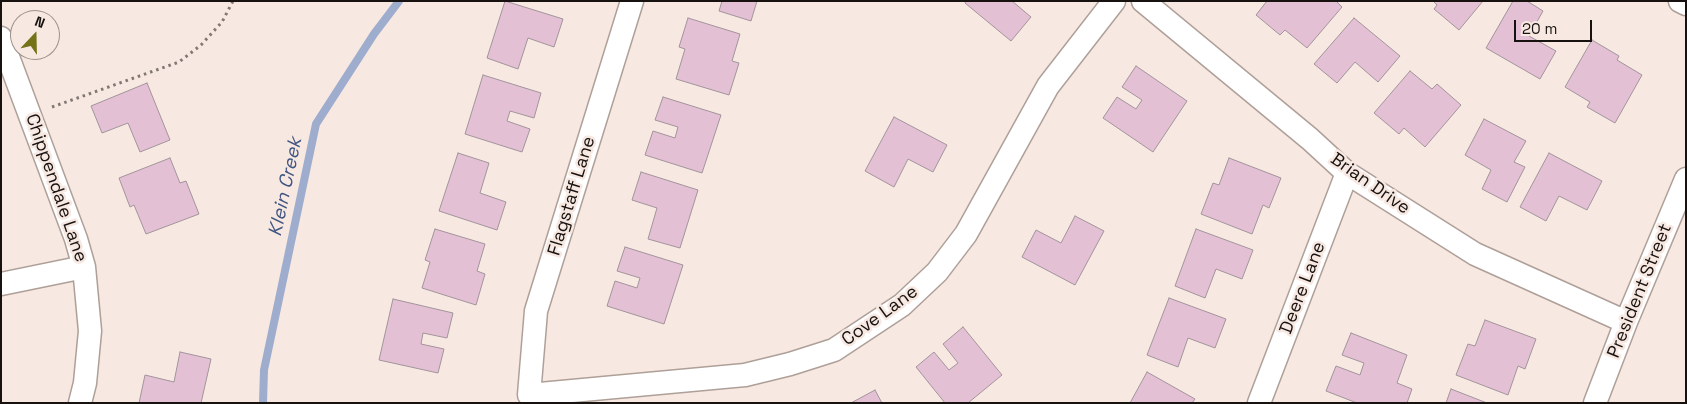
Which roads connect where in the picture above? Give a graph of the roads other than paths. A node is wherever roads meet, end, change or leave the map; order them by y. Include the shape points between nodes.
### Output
1 (632, 1) edge
2 (1114, 1) edge
3 (1143, 1) edge
4 (1680, 1) edge
5 (1686, 4) edge
6 (1, 38) edge
7 (1347, 174) junction
8 (1686, 179) edge
9 (84, 267) junction
10 (1, 284) edge
11 (1626, 322) junction
12 (528, 395) joint
13 (80, 403) edge
14 (1258, 403) edge
15 (1595, 403) edge

1 - 12 street, Flagstaff Lane via 536,311
2 - 12 street, Cove Lane via 1048,86 966,234 936,272 902,306 834,350 745,375
3 - 7 street, Brian Drive
4 - 5 street
6 - 9 street, Chippendale Lane
7 - 11 street, Brian Drive via 1474,254
7 - 14 street, Deere Lane
8 - 11 street, President Street
9 - 10 street
9 - 13 street, Chippendale Lane via 90,331
11 - 15 street, President Street

